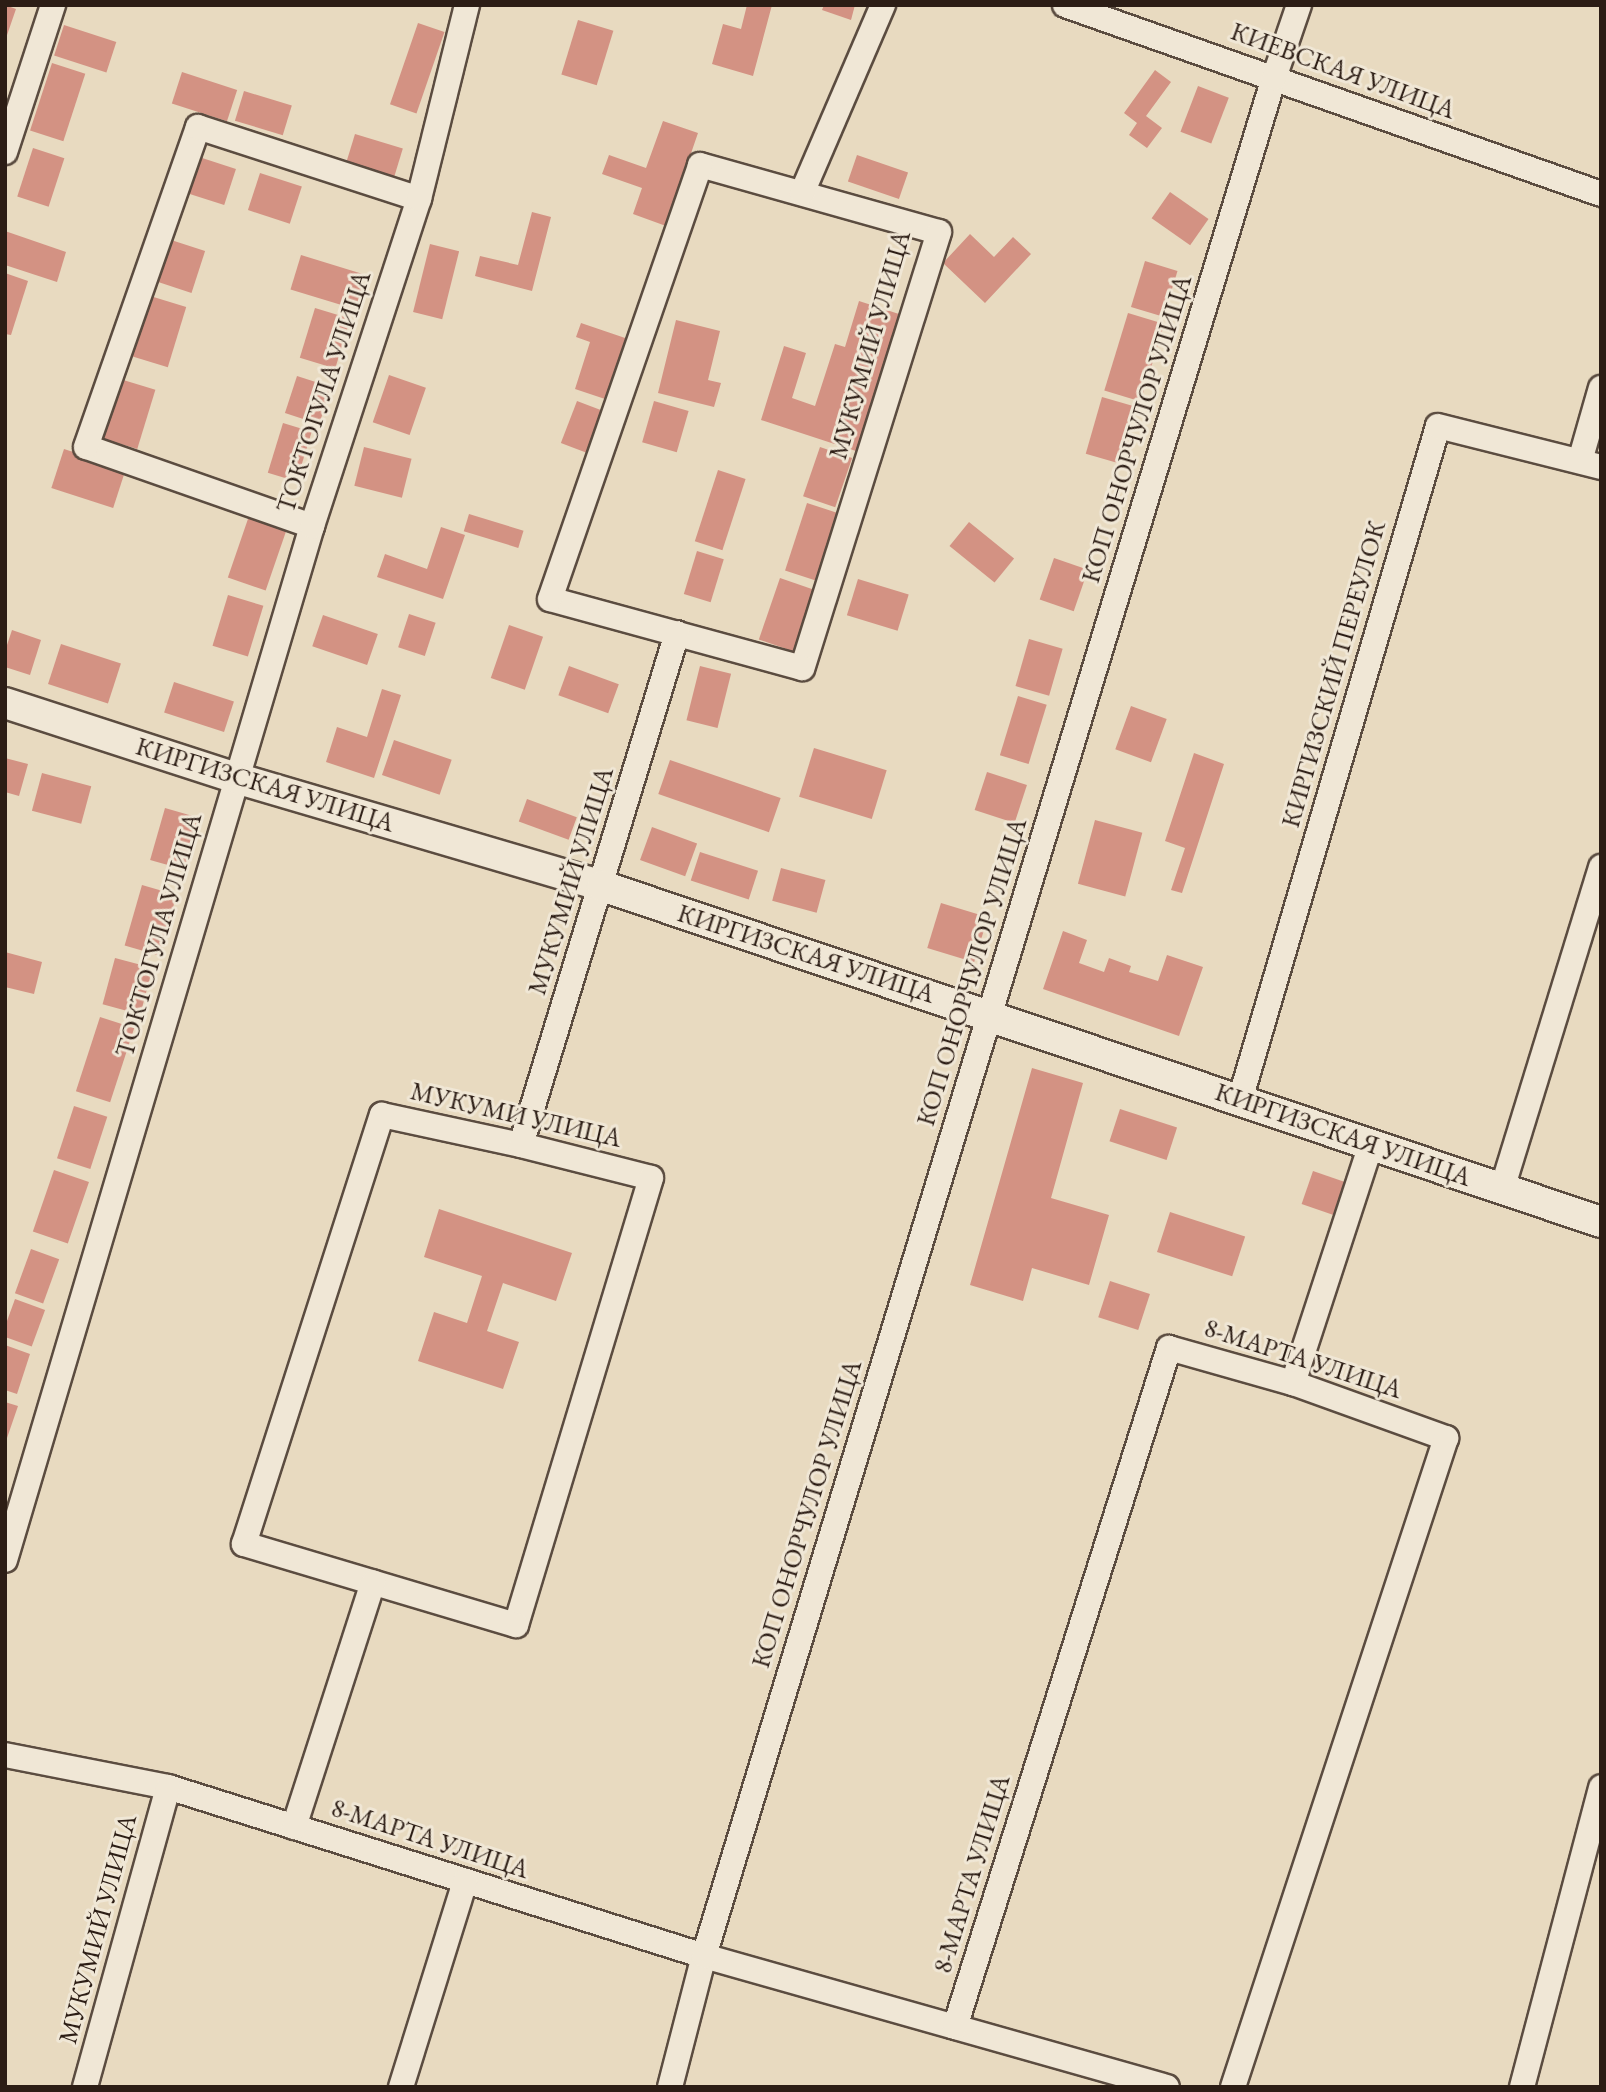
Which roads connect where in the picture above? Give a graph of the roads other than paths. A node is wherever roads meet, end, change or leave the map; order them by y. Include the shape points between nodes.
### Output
1 (53, 5) edge
2 (467, 5) edge
3 (883, 5) edge
4 (1065, 5) edge
5 (1299, 5) edge
6 (1274, 78) junction
7 (5, 152) edge
8 (802, 192) junction
9 (1601, 194) edge
10 (418, 199) junction
11 (1601, 388) edge
12 (1590, 464) edge
13 (312, 526) junction
14 (677, 633) junction
15 (5, 703) edge
16 (236, 778) junction
17 (1601, 867) edge
18 (602, 886) junction
19 (990, 1015) junction
20 (1240, 1100) junction
21 (1371, 1144) junction
22 (521, 1145) junction
23 (1502, 1189) junction
24 (1601, 1222) edge
25 (1293, 1383) junction
26 (5, 1560) edge
27 (373, 1582) junction
28 (5, 1755) edge
29 (168, 1787) junction
30 (1601, 1787) edge
31 (294, 1827) junction
32 (465, 1881) junction
33 (705, 1956) junction
34 (955, 2027) junction
35 (1096, 2077) edge
36 (85, 2087) edge
37 (401, 2087) edge
38 (670, 2087) edge
39 (1167, 2087) edge
40 (1233, 2087) edge
41 (1522, 2087) edge

1 - 7 street
2 - 10 street, ТОКТОГУЛА УЛИЦА
3 - 8 street
4 - 6 street, КИЕВСКАЯ УЛИЦА
5 - 6 street, КОП ОНОРЧУЛОР УЛИЦА
6 - 9 street, КИЕВСКАЯ УЛИЦА
6 - 19 street, КОП ОНОРЧУЛОР УЛИЦА
8 - 14 street, МУКУМИЙ УЛИЦА via 700,165 550,598
8 - 14 street, МУКУМИЙ УЛИЦА via 939,232 802,668
10 - 13 street, ТОКТОГУЛА УЛИЦА
10 - 13 street via 198,127 86,447
11 - 12 street
12 - 20 street, КИРГИЗСКИЙ ПЕРЕУЛОК via 1438,426
13 - 16 street, ТОКТОГУЛА УЛИЦА
14 - 18 street, МУКУМИЙ УЛИЦА
15 - 16 street, КИРГИЗСКАЯ УЛИЦА
16 - 18 street, КИРГИЗСКАЯ УЛИЦА
16 - 26 street, ТОКТОГУЛА УЛИЦА
17 - 23 street
18 - 19 street, КИРГИЗСКАЯ УЛИЦА
18 - 22 street, МУКУМИЙ УЛИЦА
19 - 20 street, КИРГИЗСКАЯ УЛИЦА
19 - 33 street, КОП ОНОРЧУЛОР УЛИЦА
20 - 21 street, КИРГИЗСКАЯ УЛИЦА
21 - 23 street, КИРГИЗСКАЯ УЛИЦА
21 - 25 street
22 - 27 street, МУКУМИ УЛИЦА via 382,1115 244,1544
22 - 27 street, МУКУМИ УЛИЦА via 651,1178 516,1625
23 - 24 street, КИРГИЗСКАЯ УЛИЦА
25 - 34 street, 8-МАРТА УЛИЦА via 1169,1348
25 - 40 street, 8-МАРТА УЛИЦА via 1446,1438
27 - 31 street
28 - 29 street, 8-МАРТА УЛИЦА
29 - 31 street, 8-МАРТА УЛИЦА
29 - 36 street, МУКУМИЙ УЛИЦА
30 - 41 street
31 - 32 street, 8-МАРТА УЛИЦА
32 - 33 street, 8-МАРТА УЛИЦА
32 - 37 street
33 - 34 street, 8-МАРТА УЛИЦА
33 - 38 street, КОП ОНОРЧУЛОР УЛИЦА
34 - 35 street, 8-МАРТА УЛИЦА
35 - 39 street, 8-МАРТА УЛИЦА

